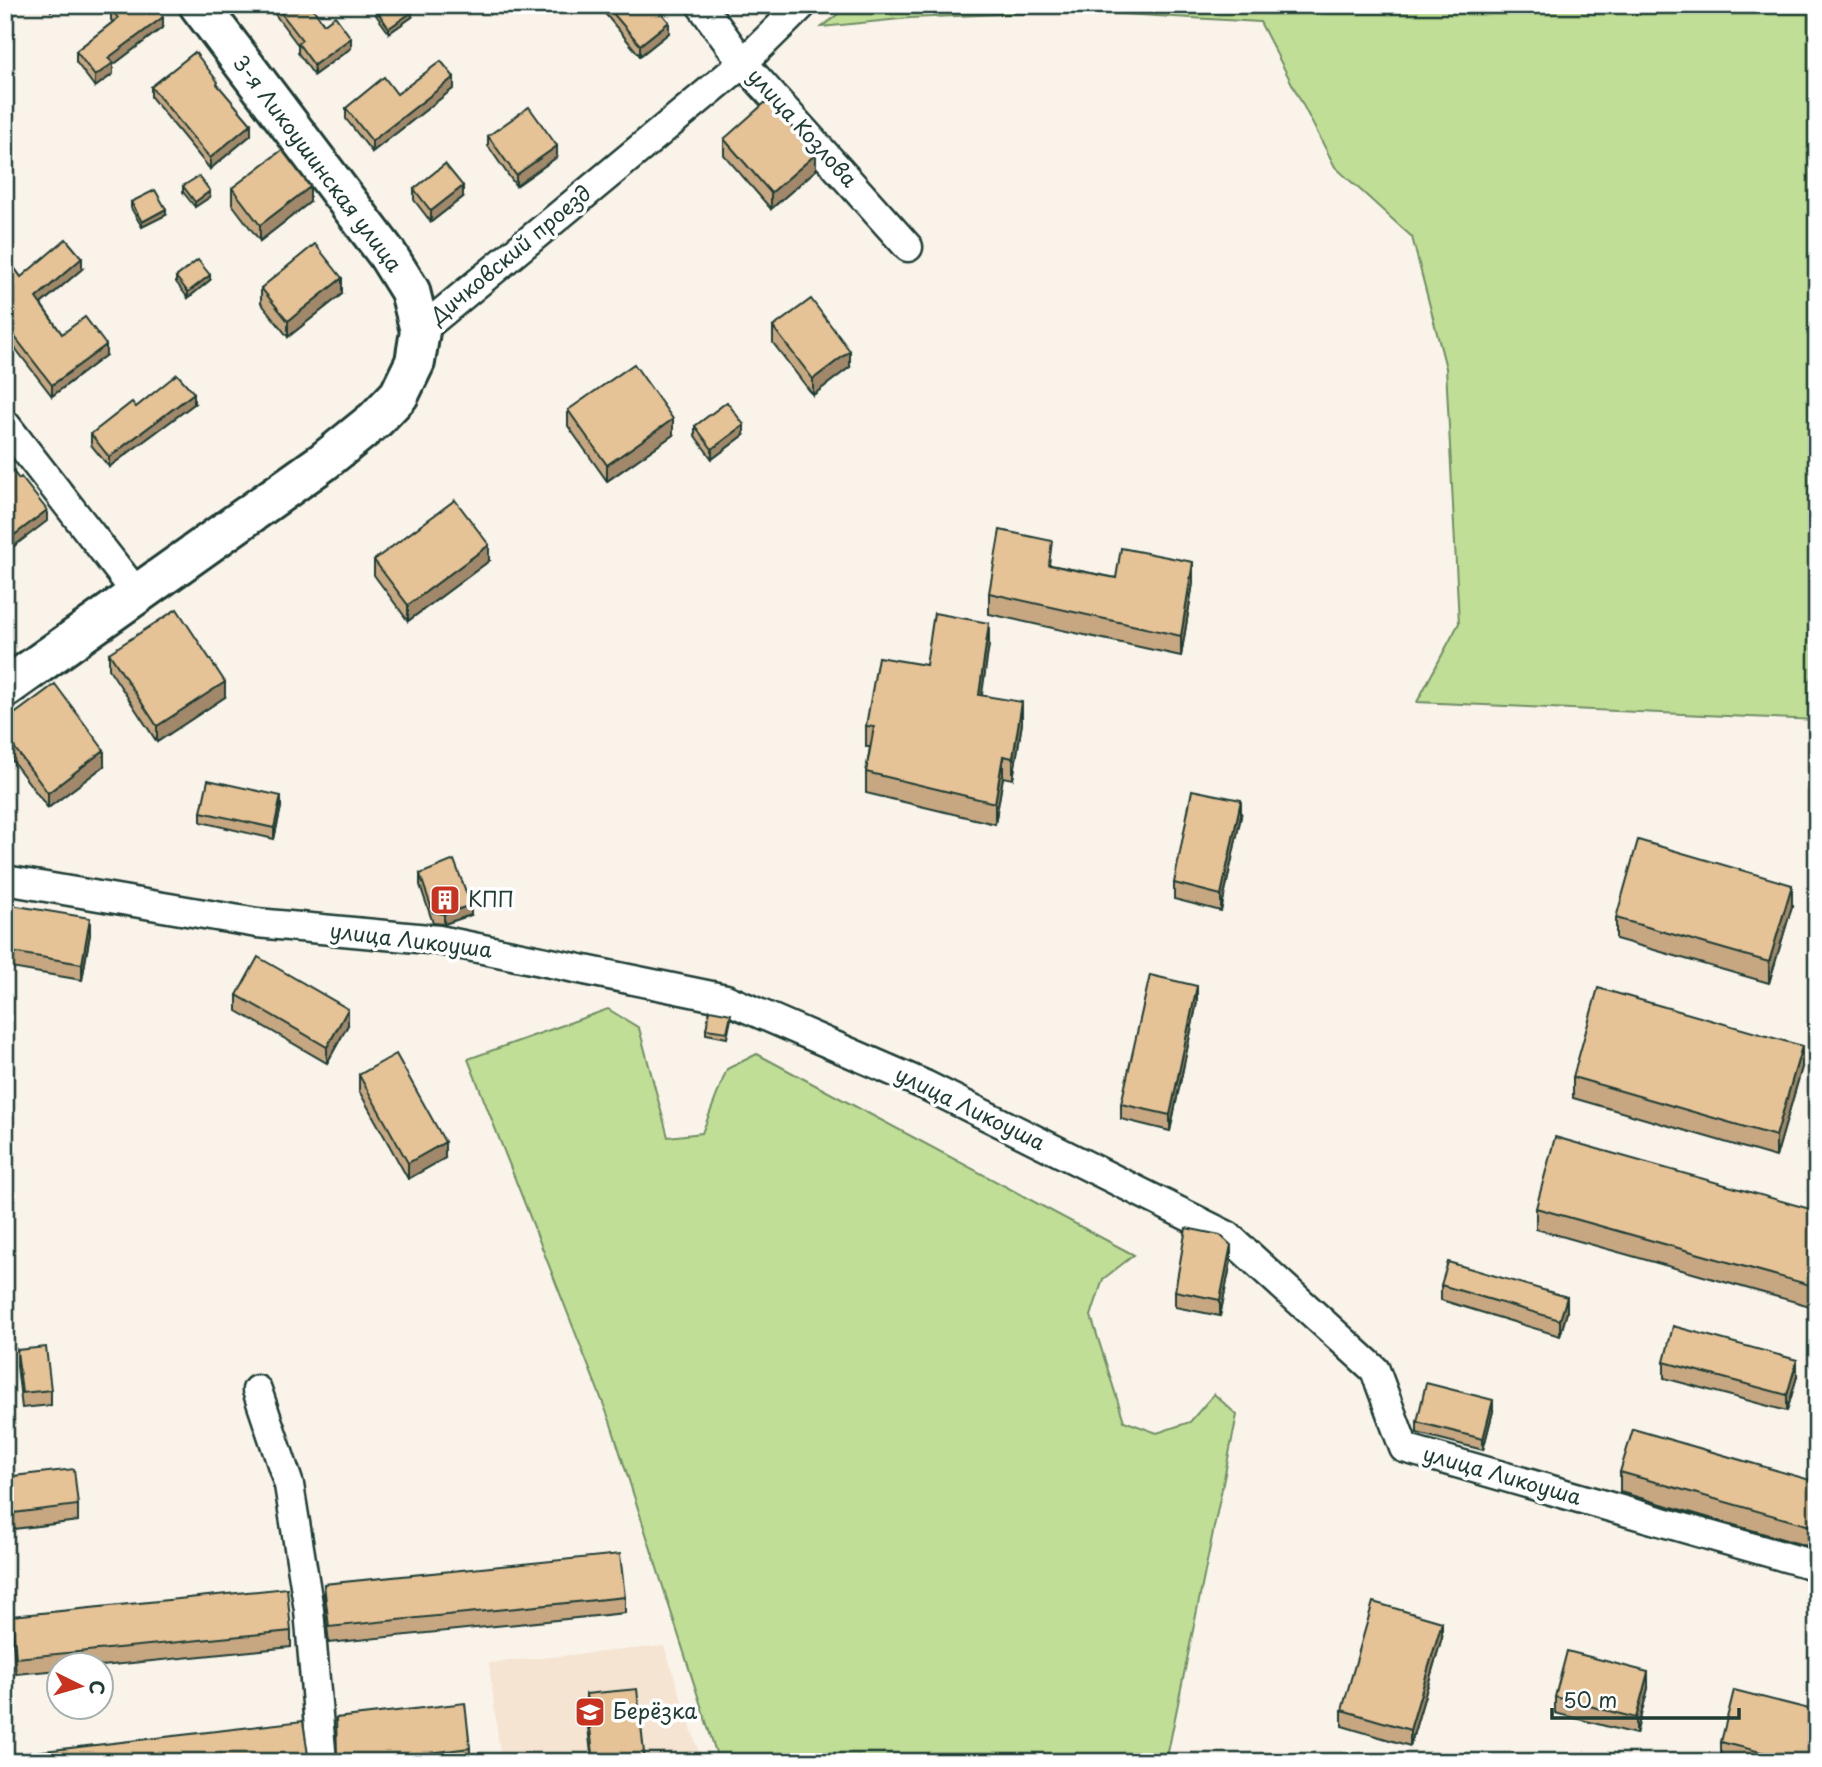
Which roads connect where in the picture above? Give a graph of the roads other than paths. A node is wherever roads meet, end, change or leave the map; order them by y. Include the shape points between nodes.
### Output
1 (199, 5) edge
2 (701, 5) edge
3 (802, 5) edge
4 (743, 63) junction
5 (908, 247) dead end
6 (420, 331) junction
7 (5, 424) edge
8 (138, 595) junction
9 (5, 688) edge
10 (5, 880) edge
11 (257, 1390) dead end
12 (1817, 1566) edge
13 (322, 1762) edge

1 - 6 street, 3-я Ликоушинская улица via 387,254 410,291
2 - 4 street, улица Козлова
3 - 4 street, Дичковский проезд
4 - 5 street, улица Козлова
4 - 6 street, Дичковский проезд
6 - 8 street, Дичковский проезд via 415,362 399,395 376,419
7 - 8 street
8 - 9 street, Дичковский проезд
10 - 12 street, улица Ликоуша via 257,923 439,940 726,999 925,1085 1228,1236 1375,1370 1404,1448
11 - 13 street via 289,1485 309,1610

